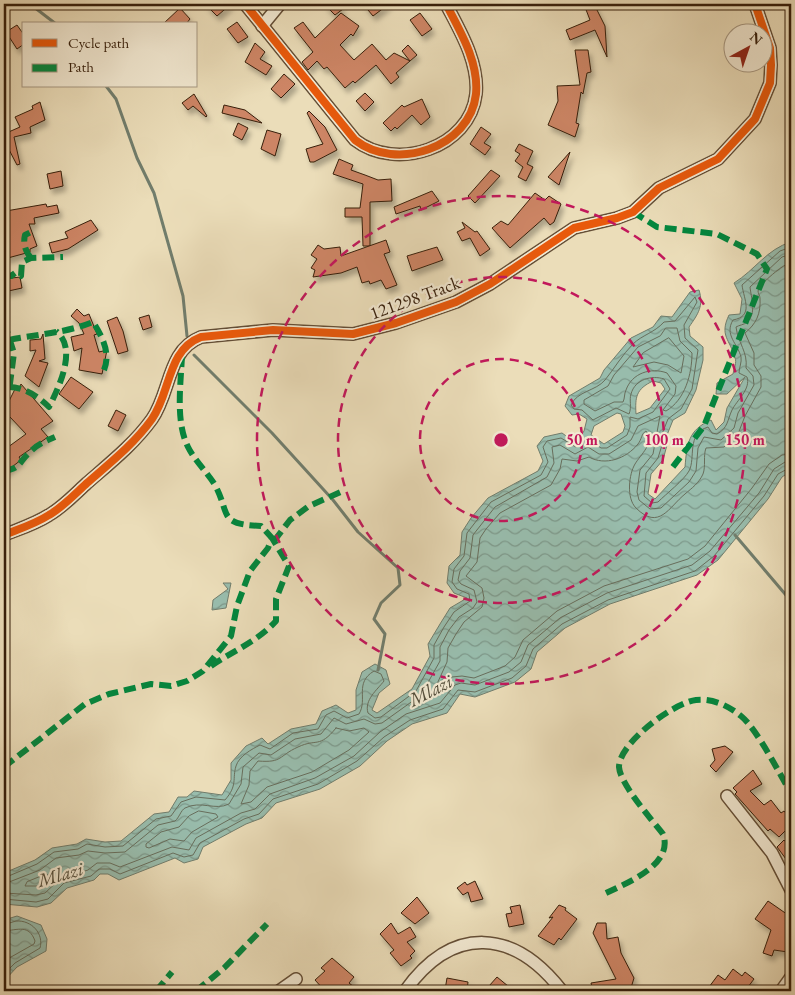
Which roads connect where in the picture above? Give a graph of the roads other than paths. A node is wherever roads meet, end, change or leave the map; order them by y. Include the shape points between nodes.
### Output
1 (244, 4) edge
2 (280, 4) edge
3 (446, 4) edge
4 (755, 4) edge
5 (262, 26) junction
6 (4, 535) edge
7 (727, 796) dead end
8 (791, 890) edge
9 (791, 977) edge
10 (296, 979) dead end
11 (279, 991) edge
12 (405, 991) edge
13 (562, 991) edge
14 (781, 991) edge

1 - 5 street
2 - 5 street
3 - 5 street via 472,61 476,76 475,99 468,116 448,139 438,146 406,155 370,149 355,140
4 - 6 street, 121298 Track via 770,48 770,83 755,119 718,159 659,188 633,212 574,228 490,284 456,302 396,323 353,334 273,330 193,340 185,346 173,366 162,404 134,441 50,514
7 - 8 street via 772,853
9 - 14 street
10 - 11 street
12 - 13 street via 435,960 456,948 474,942 492,942 527,956

